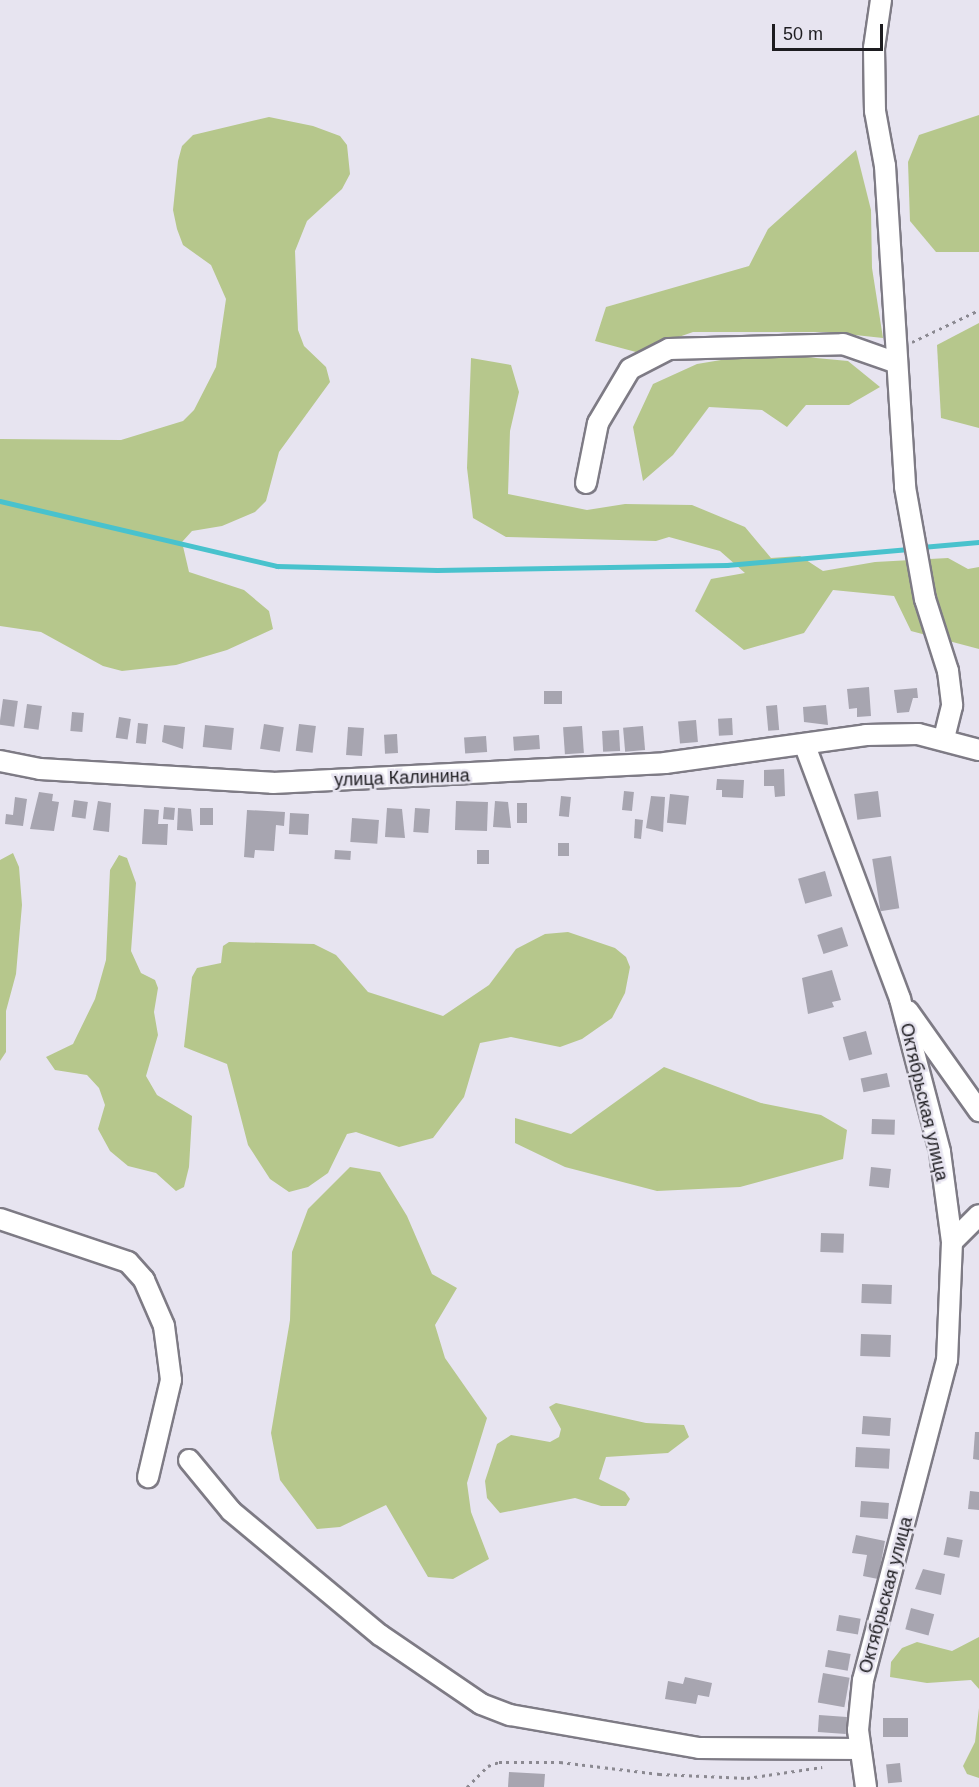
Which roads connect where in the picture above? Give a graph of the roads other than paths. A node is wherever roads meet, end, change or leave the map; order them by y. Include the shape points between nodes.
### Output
1 (881, 0) edge
2 (897, 356) junction
3 (586, 483) dead end
4 (944, 739) junction
5 (805, 746) junction
6 (979, 750) edge
7 (0, 761) edge
8 (900, 999) junction
9 (979, 1111) edge
10 (979, 1215) edge
11 (0, 1219) edge
12 (952, 1242) junction
13 (189, 1460) dead end
14 (148, 1477) dead end
15 (860, 1749) junction
16 (866, 1787) edge

1 - 2 street via 874,48 875,111 885,166
2 - 3 street via 843,344 669,349 630,369 598,423
2 - 4 street via 905,487 925,599 948,671 952,706
4 - 5 street, улица Калинина via 918,734 866,735
4 - 6 street, улица Калинина
5 - 7 street, улица Калинина via 529,772 273,783 40,770
5 - 8 street, Октябрьская улица
8 - 9 street
8 - 12 street, Октябрьская улица via 940,1152
10 - 12 street
11 - 14 street via 128,1262 144,1280 164,1326 171,1380
12 - 15 street, Октябрьская улица via 947,1360 863,1680
13 - 15 street via 240,1518 380,1635 481,1704 510,1715 699,1748
15 - 16 street, Октябрьская улица

